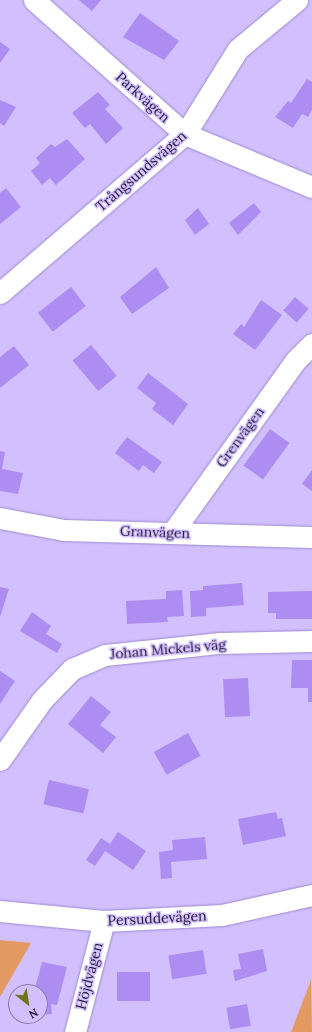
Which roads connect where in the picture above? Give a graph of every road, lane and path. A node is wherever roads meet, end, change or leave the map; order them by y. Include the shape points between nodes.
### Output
1 (34, 0) edge
2 (297, 0) edge
3 (185, 134) junction
4 (312, 187) edge
5 (0, 294) edge
6 (312, 344) edge
7 (0, 518) edge
8 (172, 533) junction
9 (312, 537) edge
10 (312, 641) edge
11 (0, 760) edge
12 (312, 894) edge
13 (0, 911) edge
14 (104, 921) junction
15 (75, 1032) edge

1 - 3 street, Parkvägen
2 - 3 street, Trångsundsvägen via 238,49
3 - 4 street, Parkvägen
3 - 5 street, Trångsundsvägen
6 - 8 street, Grenvägen via 294,361
7 - 8 street, Granvägen via 64,530
8 - 9 street, Granvägen
10 - 11 street, Johan Mickels väg via 220,644 105,655 72,669 42,700
12 - 14 street, Persuddevägen via 222,915
13 - 14 street, Persuddevägen
14 - 15 street, Höjdvägen

